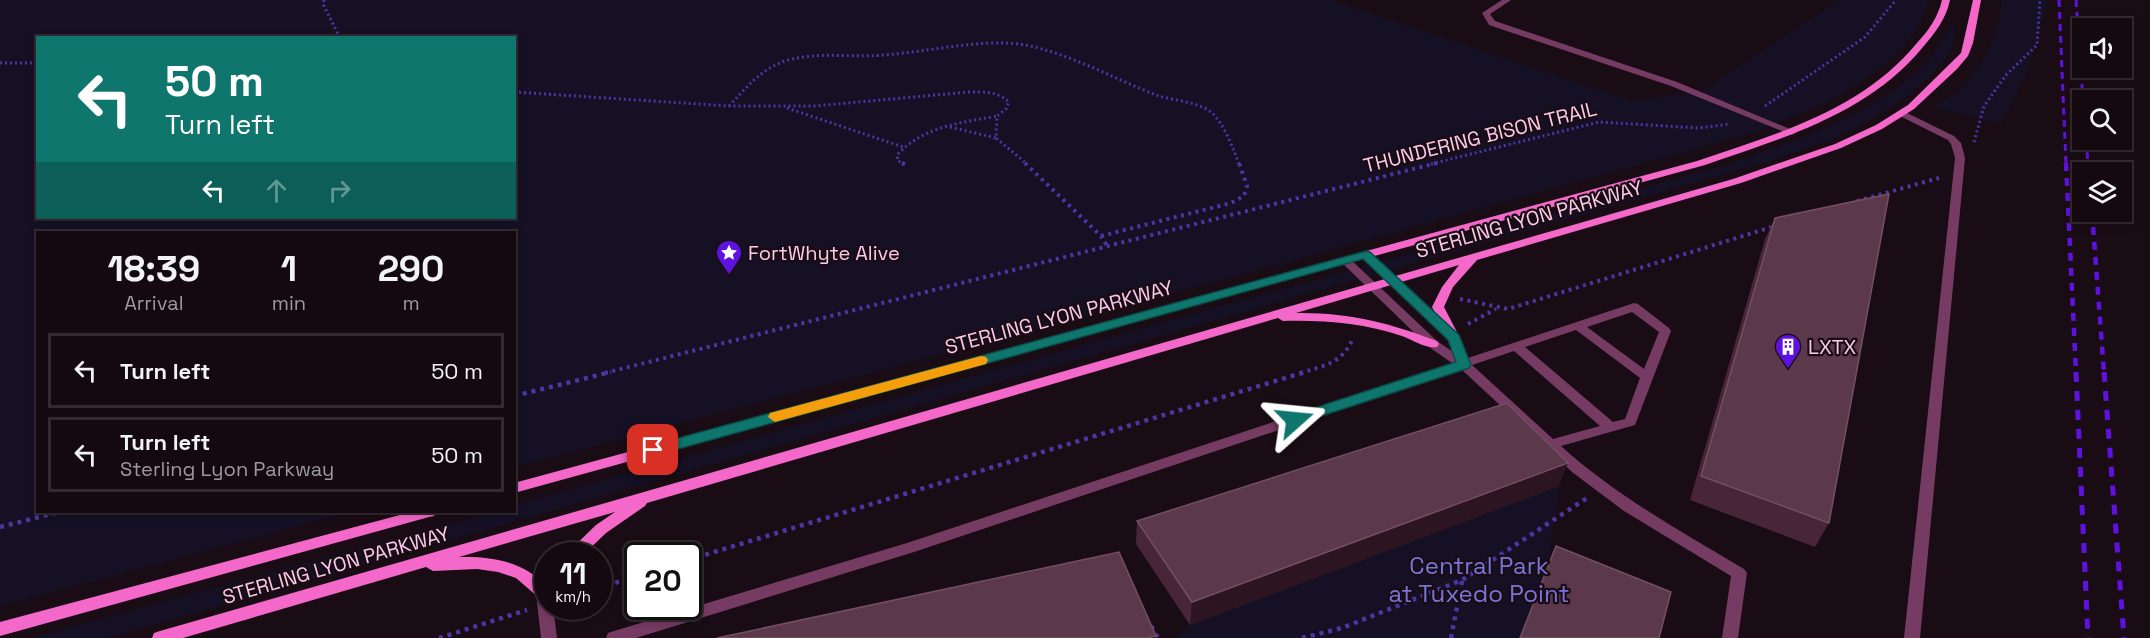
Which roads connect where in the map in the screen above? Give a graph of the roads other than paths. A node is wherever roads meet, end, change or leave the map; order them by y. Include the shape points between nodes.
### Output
1 (1507, 0) edge
2 (1946, 0) edge
3 (1977, 0) edge
4 (1901, 113) junction
5 (1792, 132) junction
6 (1366, 255) junction
7 (1475, 257) junction
8 (1346, 260) junction
9 (1393, 280) junction
10 (1372, 286) junction
11 (1267, 317) junction
12 (1578, 326) junction
13 (1453, 335) junction
14 (1433, 344) junction
15 (1516, 347) junction
16 (1464, 365) junction
17 (1647, 377) junction
18 (1610, 427) junction
19 (1551, 444) junction
20 (516, 487) edge
21 (647, 497) junction
22 (425, 513) edge
23 (587, 542) edge
24 (408, 566) junction
25 (534, 585) edge
26 (548, 620) edge
27 (0, 629) edge
28 (160, 638) edge
29 (549, 638) edge
30 (615, 638) edge
31 (1730, 638) edge
32 (1912, 638) edge

1 - 5 lane via 1486,13 1492,22 1674,84
2 - 5 main road, STERLING LYON PARKWAY via 1943,15 1914,56 1872,92
3 - 4 main road, STERLING LYON PARKWAY via 1965,54
4 - 7 main road, STERLING LYON PARKWAY via 1838,146 1737,181
4 - 32 lane via 1951,138 1960,158
5 - 6 main road, STERLING LYON PARKWAY via 1701,163
6 - 8 main road, STERLING LYON PARKWAY
6 - 9 lane
7 - 9 main road, STERLING LYON PARKWAY
7 - 13 main road via 1451,280 1438,307
8 - 10 lane
8 - 20 main road, STERLING LYON PARKWAY
9 - 10 main road, STERLING LYON PARKWAY
9 - 13 lane
10 - 11 main road, STERLING LYON PARKWAY
10 - 14 lane
11 - 14 main road via 1331,315 1364,320
11 - 21 main road, STERLING LYON PARKWAY
12 - 15 lane
12 - 17 lane
12 - 17 lane via 1634,307 1665,331
13 - 16 lane
14 - 16 lane
15 - 16 lane
15 - 18 lane
16 - 19 lane
16 - 30 lane via 909,548
17 - 18 lane via 1630,422
18 - 19 lane
19 - 31 lane via 1629,507 1739,573
21 - 23 main road
21 - 24 main road, STERLING LYON PARKWAY
22 - 27 main road, STERLING LYON PARKWAY
24 - 25 main road via 498,566 518,572
24 - 28 main road, STERLING LYON PARKWAY
26 - 29 lane

